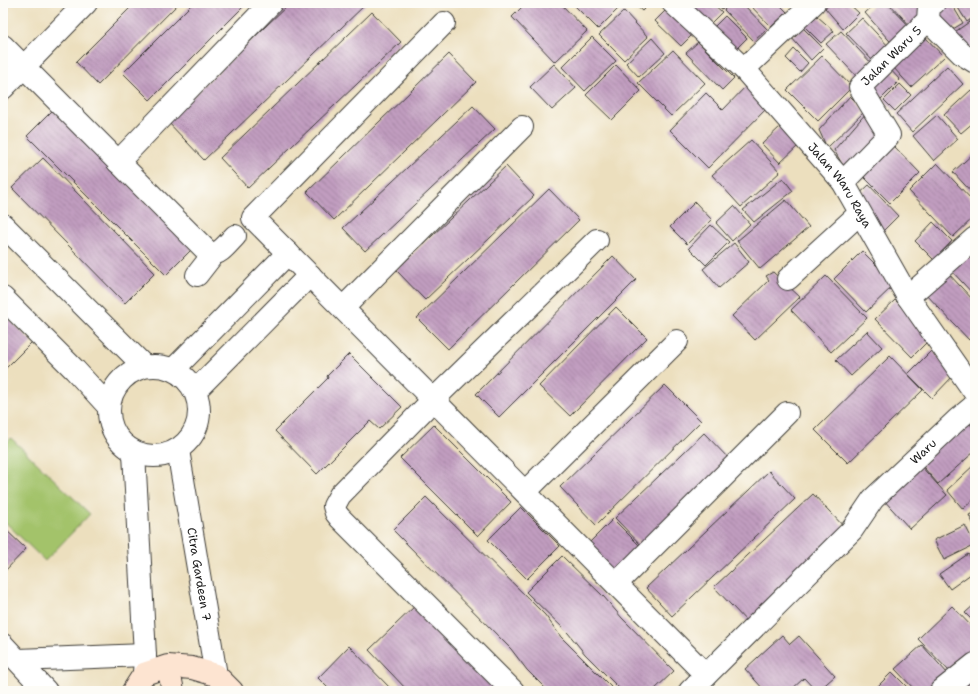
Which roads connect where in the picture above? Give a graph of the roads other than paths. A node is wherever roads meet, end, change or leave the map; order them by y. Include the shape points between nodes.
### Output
1 (86, 3) edge
2 (271, 3) edge
3 (673, 3) edge
4 (814, 3) edge
5 (931, 11) edge
6 (444, 23) dead end
7 (3, 46) edge
8 (975, 62) edge
9 (24, 67) junction
10 (744, 70) junction
11 (3, 88) edge
12 (522, 127) dead end
13 (118, 162) junction
14 (843, 182) junction
15 (860, 213) junction
16 (3, 225) edge
17 (235, 236) dead end
18 (975, 238) edge
19 (597, 240) dead end
20 (288, 253) junction
21 (210, 254) junction
22 (197, 275) dead end
23 (310, 275) junction
24 (788, 280) dead end
25 (908, 297) junction
26 (3, 298) edge
27 (342, 308) junction
28 (677, 341) dead end
29 (144, 366) junction
30 (174, 369) junction
31 (195, 390) junction
32 (975, 393) edge
33 (434, 400) junction
34 (975, 405) edge
35 (108, 406) junction
36 (787, 413) dead end
37 (178, 450) junction
38 (134, 453) junction
39 (525, 492) junction
40 (616, 584) junction
41 (3, 645) edge
42 (18, 660) junction
43 (975, 664) edge
44 (168, 666) junction
45 (141, 674) edge
46 (216, 675) junction
47 (706, 675) junction
48 (46, 691) edge
49 (172, 691) edge
50 (232, 691) edge
51 (513, 691) edge
52 (690, 691) edge
53 (940, 691) edge

1 - 9 street
2 - 13 street
3 - 10 street, Jalan Waru Raya
4 - 10 street
5 - 8 street via 962,54
5 - 14 street, Jalan Waru 5 via 860,87 889,135
6 - 20 street via 253,218
7 - 9 street
9 - 11 street
9 - 13 street
10 - 14 street, Jalan Waru Raya
12 - 27 street
13 - 21 street
14 - 15 street, Jalan Waru Raya
15 - 24 street
15 - 25 street, Jalan Waru Raya
16 - 29 street
17 - 21 street via 218,252
18 - 25 street
19 - 33 street
20 - 23 street
20 - 30 street
21 - 22 street via 209,261
23 - 27 street
23 - 31 street
25 - 32 street, Jalan Waru Raya
26 - 35 street
27 - 33 street
28 - 39 street
29 - 30 street via 159,365
29 - 35 street via 126,374 114,388
30 - 31 street via 186,378
31 - 37 street via 200,412 198,420 193,434
33 - 39 street
33 - 51 street via 340,495 334,506 340,518
34 - 47 street, Waru via 872,499 852,530
35 - 38 street via 110,425 119,441
36 - 40 street
37 - 38 street via 156,457
37 - 46 street, Citra Gardeen 7
38 - 45 street
39 - 40 street
40 - 47 street
41 - 42 street
42 - 45 street
42 - 48 street
43 - 53 street
44 - 45 main road
44 - 46 main road via 192,668
44 - 49 main road
46 - 50 main road
47 - 52 street, Waru

